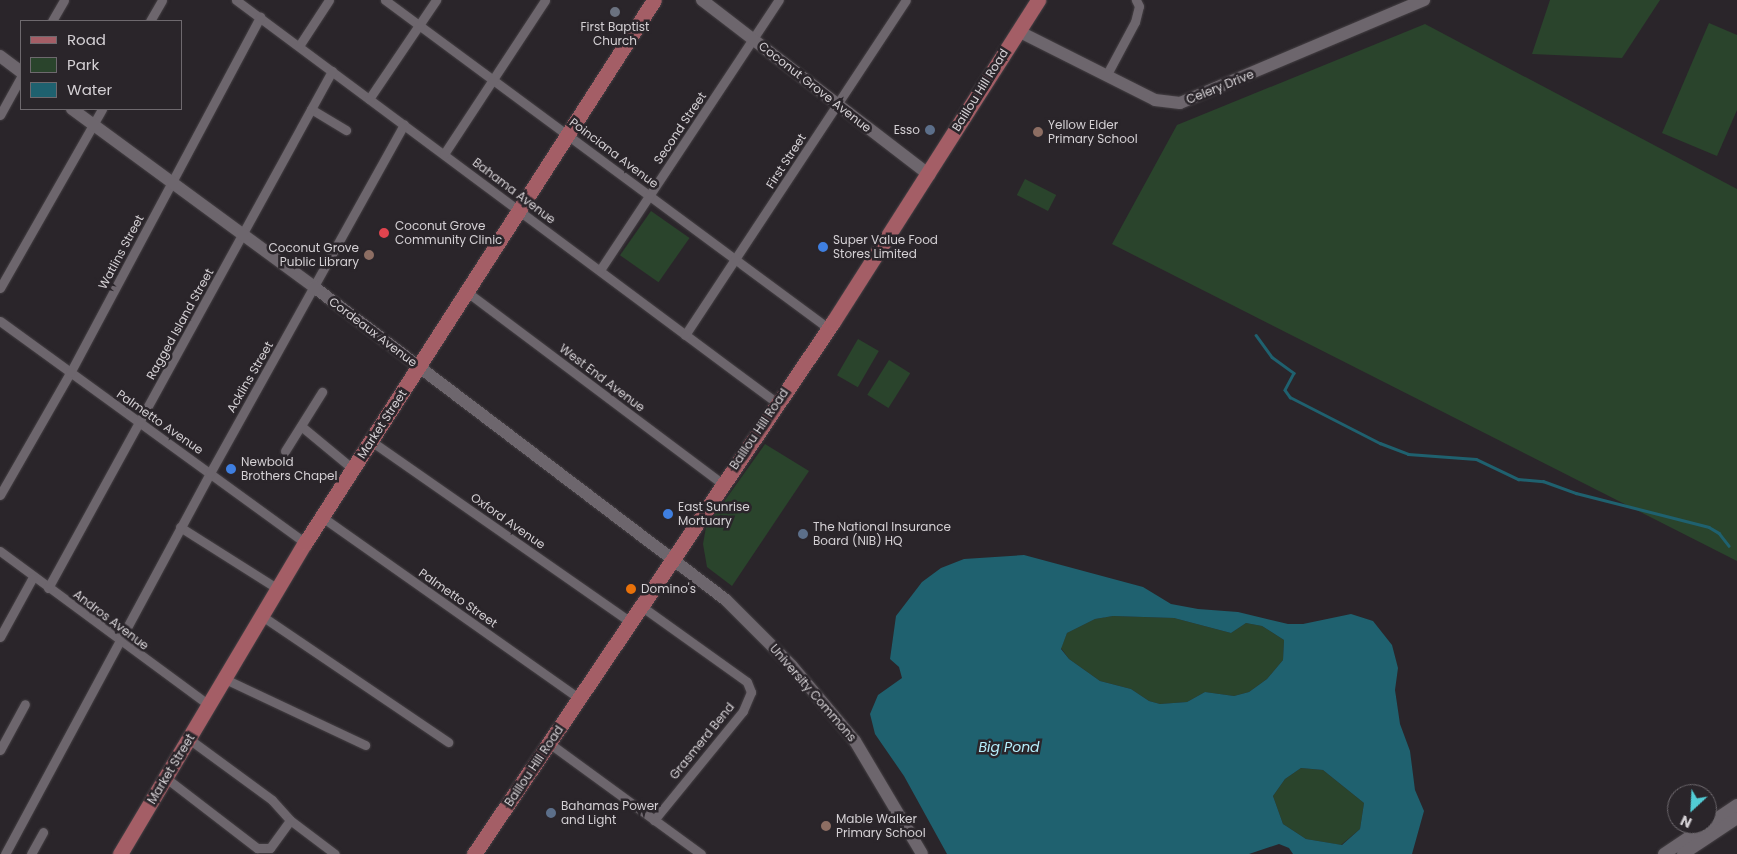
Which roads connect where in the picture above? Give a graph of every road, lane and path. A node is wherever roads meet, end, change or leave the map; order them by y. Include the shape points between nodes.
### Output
1 (64, 0) edge
2 (162, 0) edge
3 (236, 0) edge
4 (329, 0) edge
5 (385, 0) edge
6 (436, 0) edge
7 (545, 0) edge
8 (654, 0) edge
9 (702, 0) edge
10 (780, 0) edge
11 (906, 0) edge
12 (1038, 0) edge
13 (1136, 0) edge
14 (1424, 0) edge
15 (260, 17) junction
16 (53, 20) edge
17 (151, 20) edge
18 (420, 26) junction
19 (1018, 31) junction
20 (754, 40) junction
21 (299, 46) junction
22 (0, 56) edge
23 (20, 71) edge
24 (332, 71) junction
25 (1106, 76) junction
26 (20, 79) edge
27 (494, 80) junction
28 (369, 99) junction
29 (838, 105) junction
30 (312, 109) junction
31 (73, 110) edge
32 (102, 110) edge
33 (0, 115) edge
34 (404, 124) junction
35 (94, 125) junction
36 (346, 130) dead end
37 (568, 134) junction
38 (444, 154) junction
39 (929, 175) junction
40 (173, 183) junction
41 (650, 196) junction
42 (518, 209) junction
43 (243, 236) junction
44 (735, 261) junction
45 (600, 270) junction
46 (314, 287) junction
47 (0, 288) edge
48 (467, 292) junction
49 (0, 321) edge
50 (828, 328) junction
51 (685, 335) junction
52 (419, 367) junction
53 (70, 373) junction
54 (322, 392) dead end
55 (777, 403) junction
56 (139, 424) junction
57 (300, 426) junction
58 (371, 441) junction
59 (285, 450) dead end
60 (353, 469) junction
61 (210, 473) junction
62 (722, 484) junction
63 (0, 495) edge
64 (322, 517) junction
65 (180, 526) junction
66 (305, 543) junction
67 (2, 556) edge
68 (673, 558) junction
69 (33, 577) junction
70 (48, 588) junction
71 (278, 589) junction
72 (641, 606) junction
73 (262, 616) junction
74 (630, 622) junction
75 (0, 637) edge
76 (118, 642) junction
77 (225, 679) junction
78 (580, 699) junction
79 (25, 704) dead end
80 (210, 706) junction
81 (189, 739) junction
82 (448, 742) dead end
83 (549, 743) junction
84 (365, 745) dead end
85 (0, 750) edge
86 (166, 778) junction
87 (1737, 806) edge
88 (1737, 818) edge
89 (290, 820) junction
90 (654, 820) junction
91 (43, 832) dead end
92 (126, 852) edge
93 (5, 854) edge
94 (31, 854) edge
95 (335, 854) edge
96 (474, 854) edge
97 (701, 854) edge
98 (922, 854) edge
99 (1664, 854) edge
100 (1683, 854) edge

1 - 16 street
2 - 17 street
3 - 15 street, Bahama Avenue
4 - 21 street
5 - 18 street, Poinciana Avenue
6 - 18 street
7 - 27 street
8 - 37 main road, Market Street
9 - 20 street, Coconut Grove Avenue
10 - 20 street, Second Street
11 - 29 street, First Street
12 - 19 main road, Baillou Hill Road
13 - 25 street via 1139,6 1135,22
14 - 25 street, Celery Drive via 1180,103 1154,100
15 - 21 street, Bahama Avenue
15 - 40 street, Watlins Street
18 - 27 street, Poinciana Avenue
18 - 28 street
19 - 25 street, Celery Drive
19 - 39 main road, Baillou Hill Road
20 - 29 street, Coconut Grove Avenue
20 - 41 street, Second Street
21 - 24 street, Bahama Avenue
22 - 23 street
24 - 28 street, Bahama Avenue
24 - 30 street, Ragged Island Street
26 - 33 street
27 - 37 street, Poinciana Avenue
27 - 38 street
28 - 34 street, Bahama Avenue
29 - 39 street, Coconut Grove Avenue
29 - 44 street, First Street
30 - 36 street
30 - 43 street, Ragged Island Street
31 - 35 street, Cordeaux Avenue
32 - 35 street
34 - 38 street, Bahama Avenue
34 - 46 street, Acklins Street
35 - 40 street, Cordeaux Avenue
35 - 47 street
37 - 41 street, Poinciana Avenue
37 - 42 main road, Market Street
38 - 42 street, Bahama Avenue
39 - 50 main road, Baillou Hill Road
40 - 43 street, Cordeaux Avenue
40 - 53 street, Watlins Street
41 - 44 street, Poinciana Avenue
41 - 45 street, Second Street
42 - 45 street, Bahama Avenue
42 - 48 main road, Market Street
43 - 46 street, Cordeaux Avenue
43 - 56 street, Ragged Island Street
44 - 50 street, Poinciana Avenue
44 - 51 street, First Street
45 - 51 street, Bahama Avenue
46 - 52 street, Cordeaux Avenue
46 - 61 street, Acklins Street
48 - 52 main road, Market Street
48 - 62 street, West End Avenue
49 - 53 street, Palmetto Avenue
50 - 55 main road, Baillou Hill Road
51 - 55 street, Bahama Avenue
52 - 58 main road, Market Street
52 - 68 street, Cordeaux Avenue
53 - 56 street, Palmetto Avenue
53 - 63 street, Watlins Street
54 - 57 street
55 - 62 main road, Baillou Hill Road
56 - 61 street, Palmetto Avenue
56 - 70 street, Ragged Island Street
57 - 59 street
57 - 60 street
58 - 60 main road, Market Street
58 - 74 street, Oxford Avenue
60 - 64 main road, Market Street
61 - 65 street, Acklins Street
61 - 66 street, Palmetto Avenue
62 - 68 main road, Baillou Hill Road
64 - 66 main road, Market Street
64 - 78 street, Palmetto Street
65 - 71 street
65 - 76 street, Acklins Street
66 - 71 main road, Market Street
67 - 69 street, Andros Avenue
68 - 72 main road, Baillou Hill Road
68 - 98 street, University Commons via 726,600 818,695 855,741
69 - 70 street, Andros Avenue
69 - 75 street
70 - 76 street, Andros Avenue
71 - 73 main road, Market Street
72 - 74 main road, Baillou Hill Road
72 - 90 street, Grasmerd Bend via 747,682 751,692 743,711
73 - 77 main road, Market Street
73 - 82 street
74 - 78 main road, Baillou Hill Road
76 - 80 street, Andros Avenue
76 - 93 street, Acklins Street
77 - 80 main road, Market Street
77 - 84 street
78 - 83 main road, Baillou Hill Road
79 - 85 street
80 - 81 main road, Market Street
81 - 86 main road, Market Street
81 - 89 street via 272,800
83 - 90 street
83 - 96 main road, Baillou Hill Road
86 - 89 street via 257,848 270,848
86 - 92 main road, Market Street
87 - 99 street
88 - 100 street
89 - 95 street
90 - 97 street
91 - 94 street

